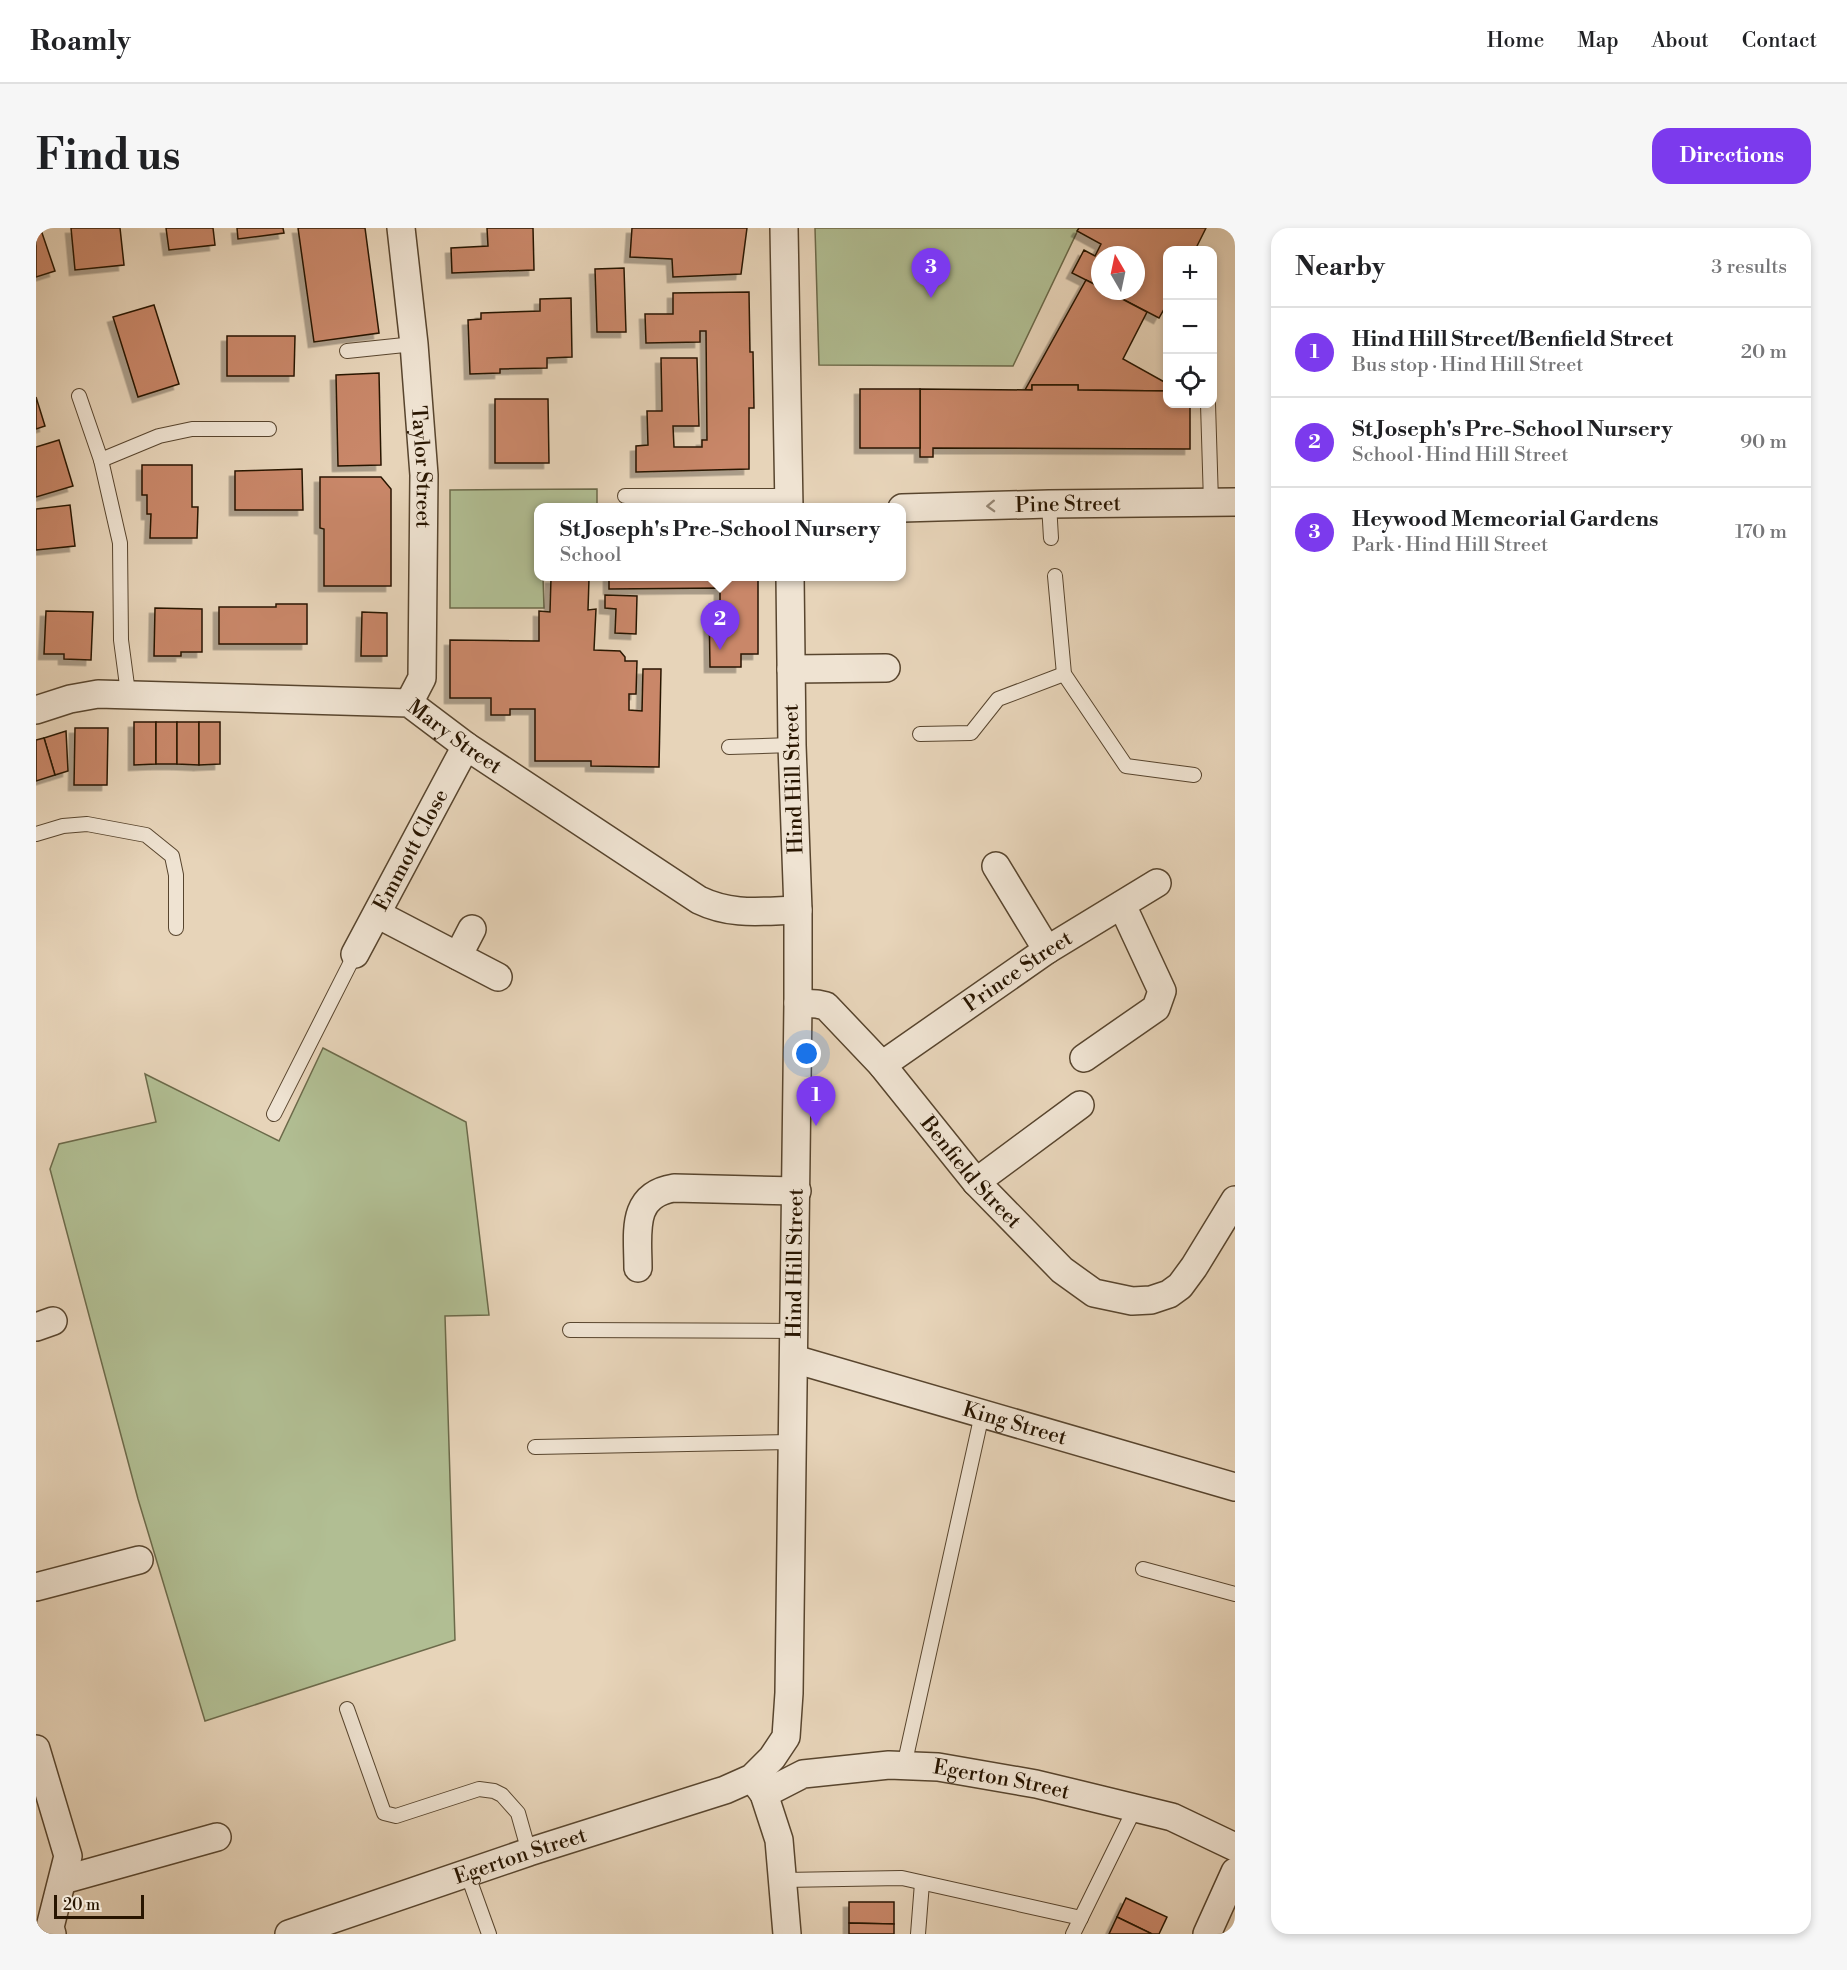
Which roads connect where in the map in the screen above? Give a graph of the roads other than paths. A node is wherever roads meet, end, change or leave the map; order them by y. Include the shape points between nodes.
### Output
1 (401, 228) edge
2 (784, 228) edge
3 (414, 344) junction
4 (347, 351) dead end
5 (79, 396) dead end
6 (1209, 408) edge
7 (269, 429) dead end
8 (101, 460) junction
9 (625, 496) dead end
10 (789, 502) edge
11 (1223, 502) edge
12 (1049, 504) junction
13 (906, 508) edge
14 (1051, 538) dead end
15 (1055, 576) dead end
16 (790, 581) edge
17 (886, 668) dead end
18 (790, 669) junction
19 (1064, 674) junction
20 (128, 693) junction
21 (409, 703) junction
22 (36, 710) edge
23 (920, 734) dead end
24 (792, 745) junction
25 (466, 746) junction
26 (729, 747) dead end
27 (1194, 775) dead end
28 (36, 834) edge
29 (996, 866) dead end
30 (1157, 883) dead end
31 (1122, 905) junction
32 (798, 910) junction
33 (377, 914) junction
34 (176, 928) dead end
35 (472, 929) dead end
36 (1047, 950) junction
37 (355, 954) joint
38 (458, 956) junction
39 (498, 977) dead end
40 (798, 1003) junction
41 (1084, 1058) dead end
42 (882, 1065) junction
43 (1080, 1105) dead end
44 (274, 1114) dead end
45 (976, 1182) junction
46 (797, 1191) junction
47 (1235, 1200) edge
48 (638, 1268) dead end
49 (570, 1330) dead end
50 (795, 1331) junction
51 (794, 1359) junction
52 (982, 1414) junction
53 (793, 1442) junction
54 (535, 1447) dead end
55 (1235, 1487) edge
56 (139, 1560) dead end
57 (1143, 1569) dead end
58 (36, 1587) edge
59 (1235, 1594) edge
60 (346, 1709) dead end
61 (36, 1749) edge
62 (904, 1766) junction
63 (758, 1786) junction
64 (1135, 1808) junction
65 (217, 1837) dead end
66 (1235, 1847) edge
67 (529, 1852) junction
68 (1235, 1872) edge
69 (467, 1873) junction
70 (63, 1880) junction
71 (783, 1880) junction
72 (922, 1883) junction
73 (1081, 1918) junction
74 (52, 1934) edge
75 (289, 1934) edge
76 (489, 1934) edge
77 (787, 1934) edge
78 (918, 1934) edge
79 (1073, 1934) edge
80 (1206, 1934) edge

1 - 3 street, Taylor Street
2 - 10 street
3 - 4 lane
3 - 21 street, Taylor Street via 424,475 422,678
5 - 8 lane
6 - 11 lane
7 - 8 lane via 192,429 159,436
8 - 20 lane via 120,543 121,640
9 - 10 lane
11 - 12 street, Pine Street
12 -> 13 street, Pine Street
12 - 14 lane
15 - 19 lane
16 - 18 street, Hind Hill Street
17 - 18 street
18 - 24 street, Hind Hill Street
19 - 23 lane via 998,699 971,733
19 - 27 lane via 1126,766
20 - 21 street, Mary Street
20 - 22 street, Mary Street via 98,693
21 - 25 street, Mary Street
24 - 26 lane
24 - 32 street, Hind Hill Street
25 - 32 street, Mary Street via 699,900 736,912
25 - 33 street, Emmott Close
28 - 34 lane via 87,824 146,836 172,856
29 - 36 street
30 - 31 street, Prince Street
31 - 36 street, Prince Street
31 - 41 street via 1162,991 1156,1008
32 - 40 street, Hind Hill Street
33 - 37 street, Emmott Close
33 - 38 street
35 - 38 street
36 - 42 street, Prince Street
37 - 44 lane
38 - 39 street
40 - 42 street, Benfield Street via 826,1006
40 - 46 street, Hind Hill Street
42 - 45 street, Benfield Street
43 - 45 street
45 - 47 street, Benfield Street via 1062,1270 1094,1293 1132,1301 1151,1300 1180,1286
46 - 48 street via 664,1189 646,1201 638,1219
46 - 50 street, Hind Hill Street
49 - 50 lane
50 - 51 street, Hind Hill Street
51 - 52 street, King Street
51 - 53 street, Hind Hill Street
52 - 55 street, King Street
52 - 62 lane
53 - 54 lane
53 - 63 street, Hind Hill Street via 786,1737
56 - 58 street
57 - 59 lane
60 - 67 lane via 384,1813 396,1816 479,1789 494,1791 518,1813
61 - 70 street via 68,1856
62 - 63 street, Egerton Street via 803,1774
62 - 64 street, Egerton Street via 938,1767 1036,1784
63 - 67 street, Egerton Street via 725,1790
63 - 71 street via 779,1840
64 - 66 street, Egerton Street via 1172,1817
64 - 73 lane
65 - 70 street
67 - 69 street, Egerton Street
68 - 80 street
69 - 75 street, Egerton Street
69 - 76 lane
70 - 74 street via 50,1927
71 - 72 lane via 902,1878
71 - 77 street
72 - 73 lane
72 - 78 lane
73 - 79 lane

